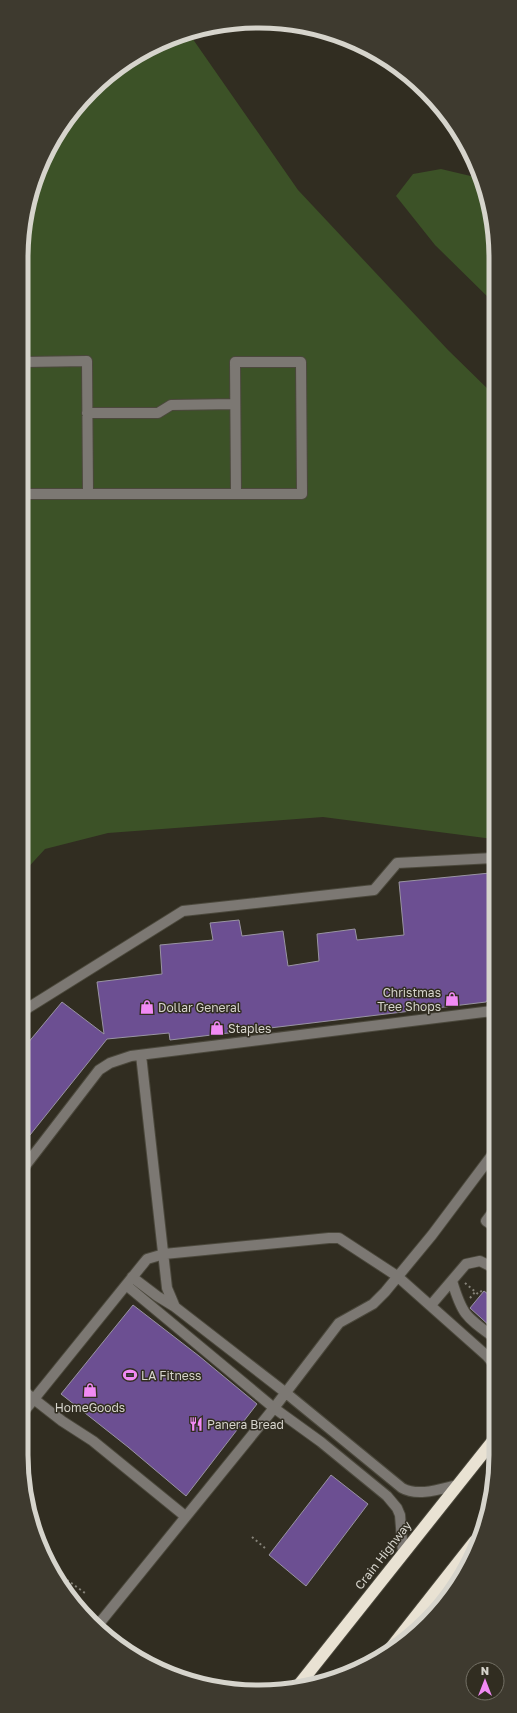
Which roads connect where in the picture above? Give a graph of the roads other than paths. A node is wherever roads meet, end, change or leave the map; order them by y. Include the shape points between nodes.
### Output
1 (28, 362) edge
2 (235, 404) junction
3 (87, 413) junction
4 (88, 493) junction
5 (28, 494) edge
6 (236, 494) junction
7 (489, 858) edge
8 (28, 1008) edge
9 (489, 1011) edge
10 (141, 1055) junction
11 (489, 1159) edge
12 (28, 1162) edge
13 (164, 1254) junction
14 (489, 1266) edge
15 (397, 1276) junction
16 (454, 1278) junction
17 (129, 1281) junction
18 (431, 1306) junction
19 (175, 1307) junction
20 (210, 1334) junction
21 (489, 1334) edge
22 (201, 1346) junction
23 (489, 1354) edge
24 (286, 1393) junction
25 (28, 1395) edge
26 (34, 1400) junction
27 (28, 1407) edge
28 (274, 1408) junction
29 (489, 1446) edge
30 (457, 1485) junction
31 (185, 1516) junction
32 (403, 1552) junction
33 (455, 1575) edge
34 (101, 1622) edge
35 (404, 1633) edge
36 (302, 1681) edge

1 - 3 street via 87,361
2 - 3 street via 171,405 158,413
2 - 6 street
2 - 6 street via 235,362 301,362 302,494
3 - 4 street
4 - 5 street
4 - 6 street
7 - 8 street via 397,863 374,890 183,911
9 - 10 street
10 - 12 street via 110,1063 99,1070
10 - 13 street
11 - 15 street via 432,1235
13 - 15 street via 333,1237 339,1238
13 - 17 street via 147,1259
13 - 19 street via 167,1288
14 - 16 street via 480,1261 466,1264
15 - 18 street
15 - 24 street via 373,1304 339,1323
16 - 18 street
16 - 21 street via 459,1305 468,1318
17 - 19 street
17 - 22 street
17 - 26 street
18 - 23 street
19 - 20 street
20 - 22 street
20 - 24 street
22 - 28 street
24 - 28 street
24 - 30 street via 407,1491 426,1492
25 - 26 street
26 - 27 street
26 - 31 street via 93,1441
28 - 31 street
28 - 32 street via 321,1442 387,1496 400,1515
29 - 30 highway, Crain Highway
30 - 32 highway, Crain Highway
31 - 34 street
32 - 36 highway, Crain Highway
33 - 35 highway

